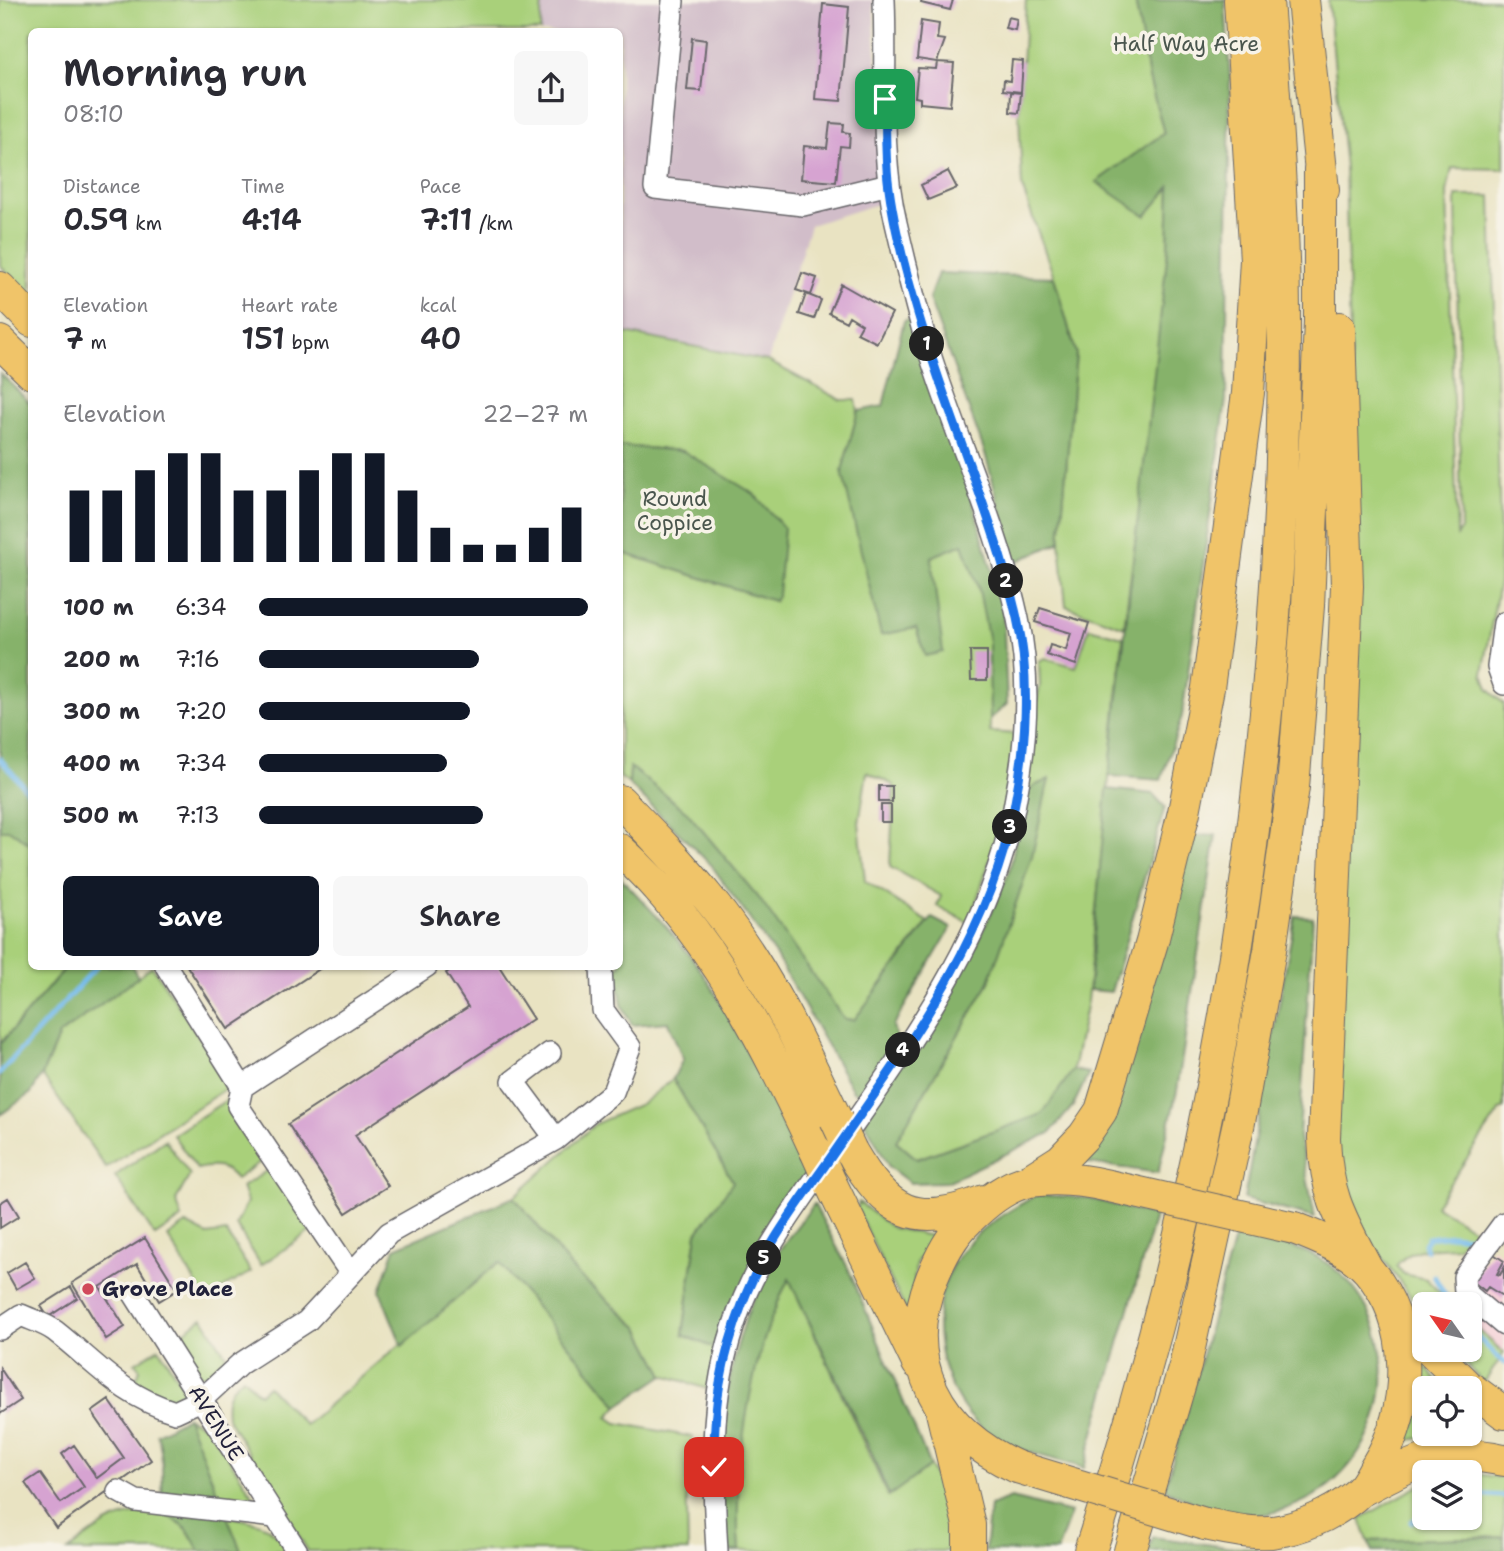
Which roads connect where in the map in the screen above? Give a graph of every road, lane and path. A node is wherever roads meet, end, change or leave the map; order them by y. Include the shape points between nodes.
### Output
1 (1240, 0) edge
2 (1267, 0) edge
3 (1303, 0) edge
4 (673, 1) edge
5 (885, 1) edge
6 (1320, 169) junction
7 (889, 184) junction
8 (0, 288) edge
9 (28, 317) edge
10 (0, 342) edge
11 (28, 369) edge
12 (1504, 623) edge
13 (1504, 684) edge
14 (623, 803) edge
15 (623, 852) edge
16 (169, 970) edge
17 (421, 970) edge
18 (601, 970) edge
19 (550, 1053) dead end
20 (242, 1087) junction
21 (556, 1139) junction
22 (1028, 1181) junction
23 (991, 1198) junction
24 (1504, 1223) edge
25 (1367, 1269) junction
26 (351, 1274) junction
27 (134, 1294) dead end
28 (1396, 1312) junction
29 (1504, 1325) edge
30 (0, 1328) edge
31 (1412, 1330) edge
32 (1443, 1362) edge
33 (924, 1373) junction
34 (1458, 1376) edge
35 (1482, 1397) edge
36 (201, 1400) junction
37 (941, 1409) junction
38 (1504, 1413) edge
39 (1504, 1460) edge
40 (1361, 1490) junction
41 (118, 1491) dead end
42 (275, 1517) junction
43 (1320, 1518) junction
44 (297, 1551) edge
45 (717, 1551) edge
46 (969, 1551) edge
47 (1090, 1551) edge
48 (1130, 1551) edge
49 (1277, 1551) edge

1 - 22 highway via 1256,260 1248,393 1208,688 1161,903 1101,1111 1061,1160
2 - 47 highway via 1281,184 1284,323 1281,495 1264,736 1243,908 1206,1125 1156,1332
3 - 6 highway
4 - 7 street via 655,188 803,205
5 - 7 street
6 - 25 highway via 1339,313 1347,586 1325,1167 1332,1199
6 - 48 highway via 1320,321 1309,592 1293,788 1239,1122 1185,1366
7 - 45 street via 929,349 1018,620 1024,676 1023,749 1001,865 971,938 918,1028 771,1246 744,1299 725,1356 713,1414
8 - 9 highway
10 - 11 highway
12 - 13 street via 1498,667
14 - 23 highway, bridge via 668,849 741,942 802,1047 851,1151 880,1193 914,1213 945,1214
15 - 33 highway, bridge via 657,886 731,984 786,1086
16 - 20 street
17 - 20 street
18 - 21 street via 603,1010 630,1047 613,1092
19 - 21 street via 513,1081
20 - 26 street via 237,1106
21 - 26 street via 388,1234
22 - 23 highway
22 - 25 highway, bridge via 1086,1180 1294,1228
23 - 33 highway via 960,1227 941,1254 924,1296 919,1331
24 - 29 street via 1464,1277 1465,1292
25 - 28 highway
26 - 36 street via 307,1321 240,1364
27 - 36 street, AVENUE
28 - 31 highway
28 - 40 highway via 1402,1348 1402,1401 1383,1455
30 - 36 street via 21,1315 53,1329 102,1374 146,1403 175,1412
32 - 34 highway
33 - 37 highway
35 - 38 highway
36 - 42 street, AVENUE
37 - 43 highway, bridge via 987,1454 1017,1468 1205,1524 1263,1532
37 - 46 highway via 969,1525
39 - 40 highway via 1439,1455
40 - 43 highway
41 - 42 street via 136,1501
42 - 44 street, AVENUE
43 - 49 highway

